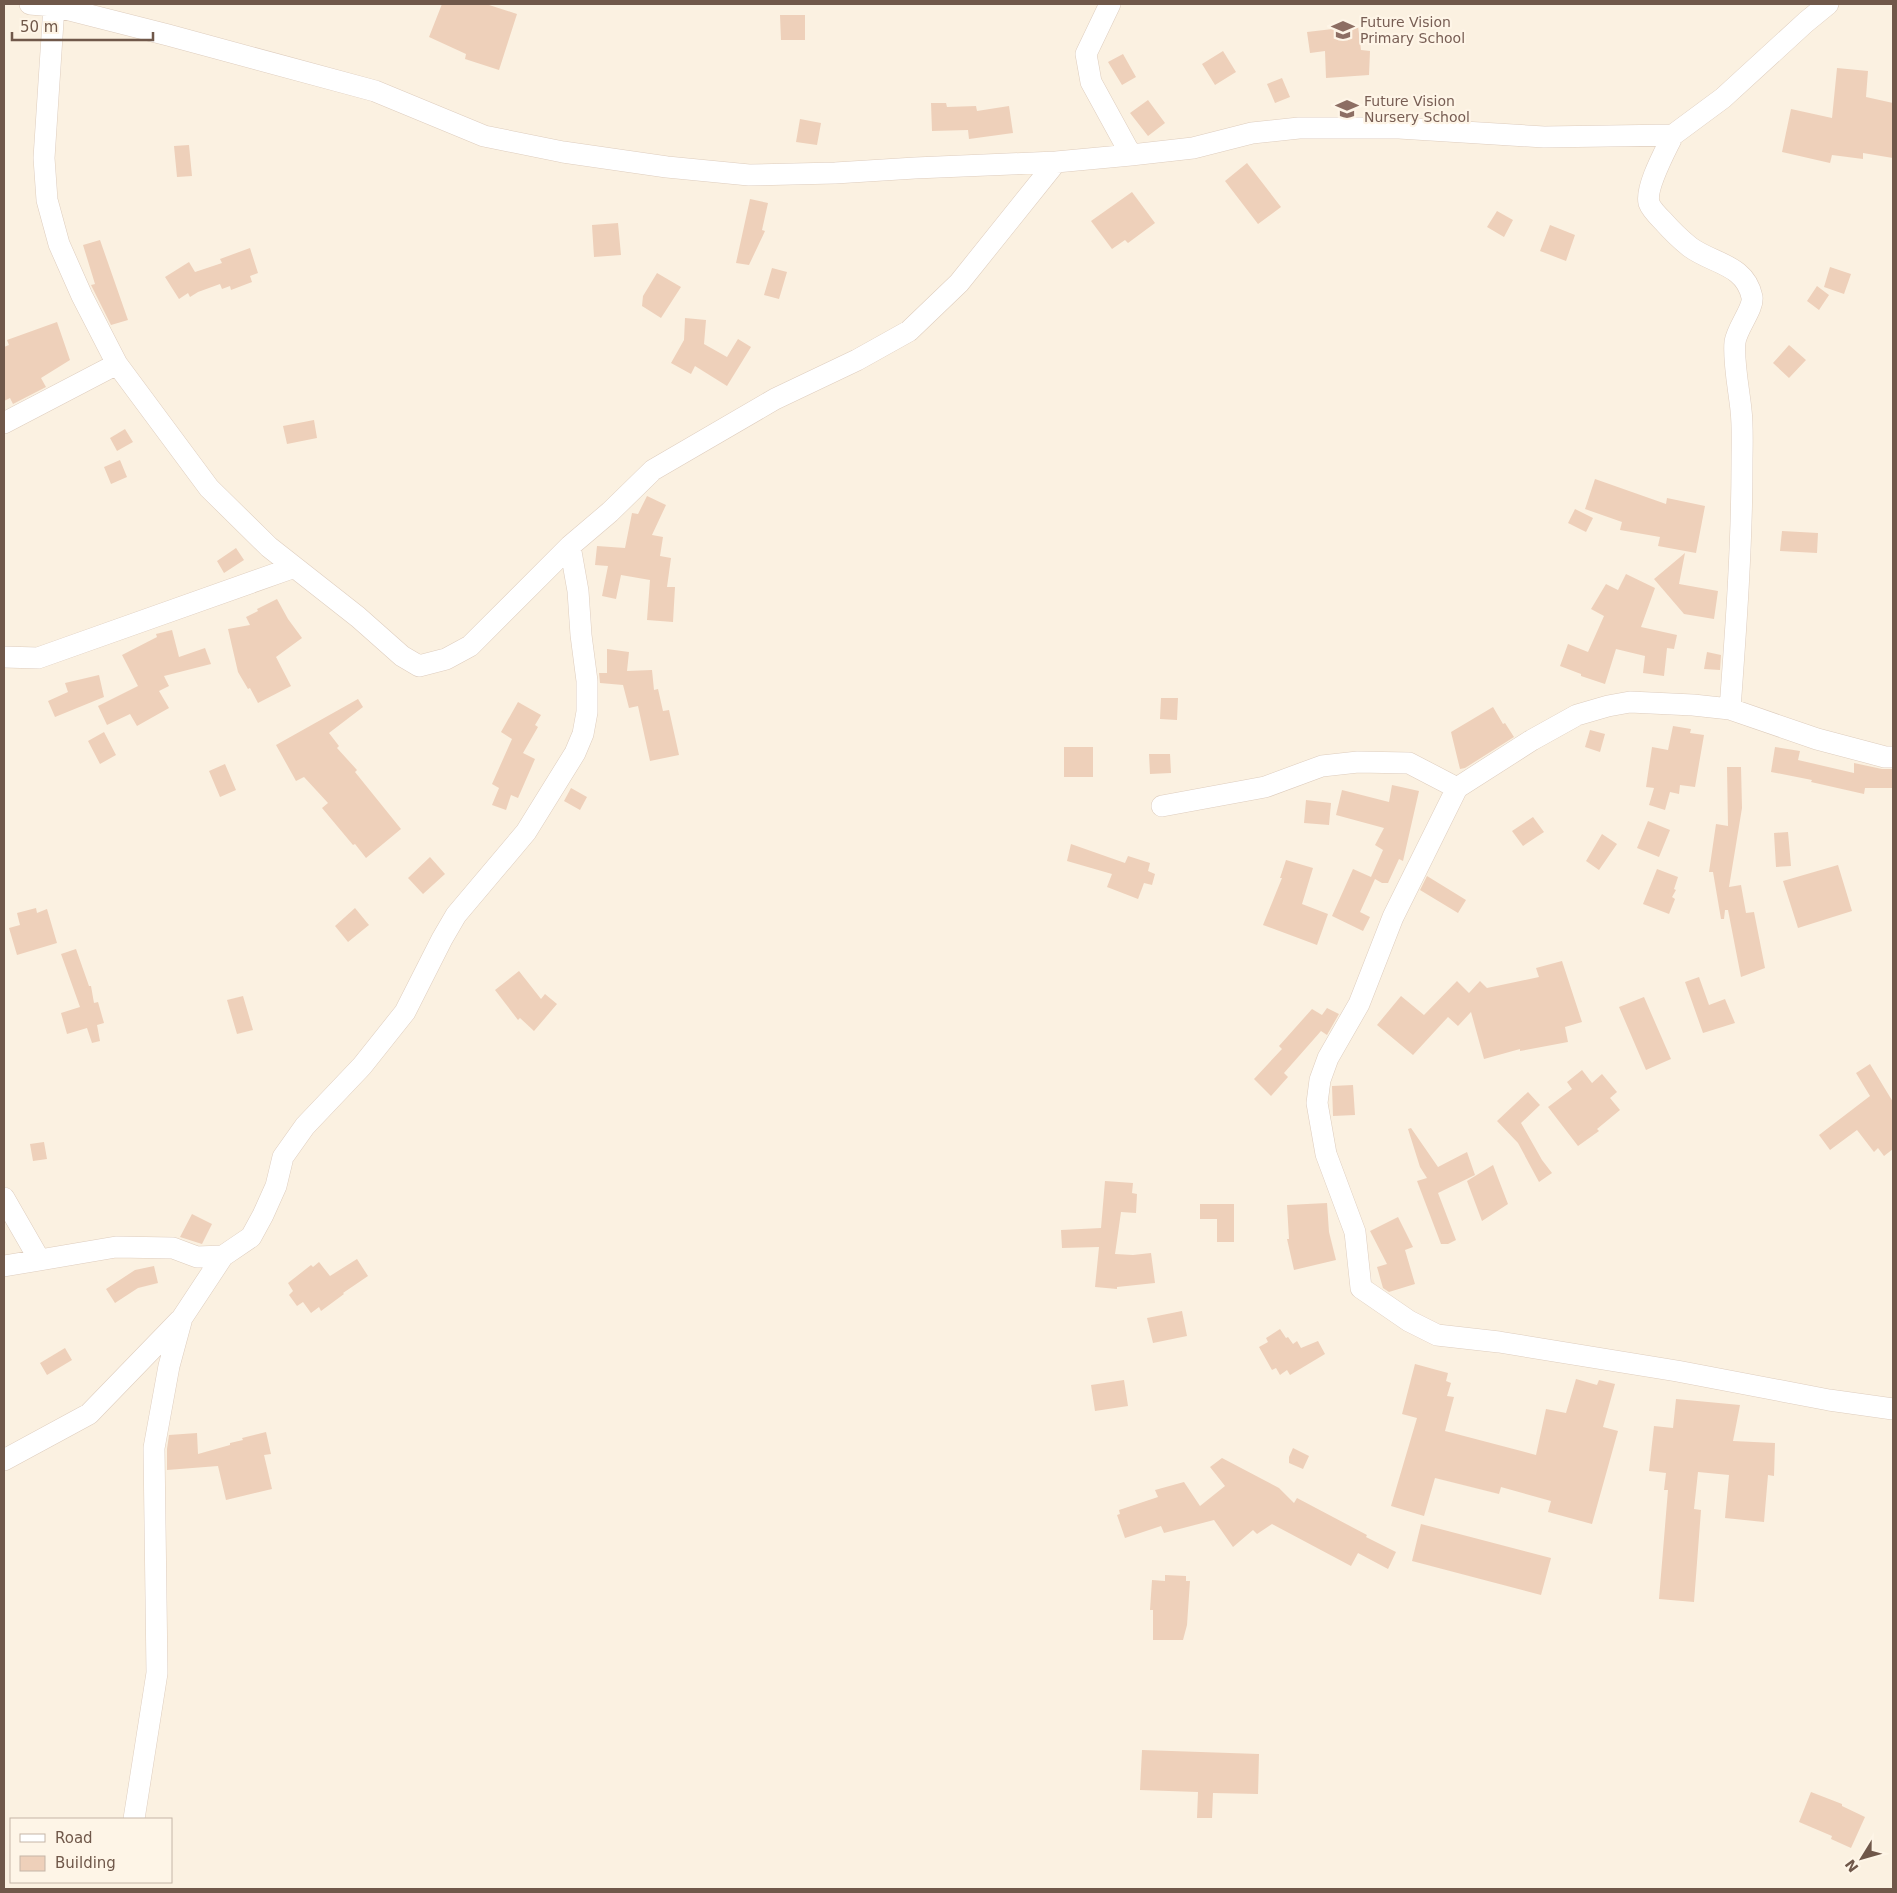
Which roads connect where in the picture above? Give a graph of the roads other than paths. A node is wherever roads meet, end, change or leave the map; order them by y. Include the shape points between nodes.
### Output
1 (30, 4) edge
2 (1110, 4) edge
3 (1828, 4) edge
4 (54, 6) junction
5 (1673, 135) junction
6 (1131, 155) junction
7 (1056, 162) junction
8 (117, 364) junction
9 (4, 424) edge
10 (570, 546) junction
11 (296, 569) junction
12 (4, 657) edge
13 (1730, 709) junction
14 (1893, 757) edge
15 (1458, 788) junction
16 (1162, 806) dead end
17 (4, 1198) edge
18 (223, 1256) junction
19 (39, 1259) junction
20 (4, 1266) edge
21 (182, 1318) junction
22 (1893, 1409) edge
23 (4, 1460) edge
24 (134, 1818) edge

1 - 4 street
2 - 6 street via 1086,54 1090,82
3 - 5 street via 1723,98
4 - 7 street via 375,90 484,136 563,152 749,175 835,174
4 - 8 street via 44,158 48,200 59,244
5 - 6 street via 1544,137 1400,128 1299,128 1252,133 1193,148
5 - 13 street via 1651,186 1649,202 1656,214 1690,247 1736,270 1745,279 1752,297 1752,306 1735,342 1742,465 1739,585
6 - 7 street
7 - 10 street via 959,283 909,331 775,399 653,470
8 - 9 street
8 - 11 street via 209,488
10 - 11 street via 470,646 446,659 419,666 402,656
10 - 18 street via 587,681 587,712 575,753 526,832 456,915 405,1012 362,1066 305,1126 283,1157 276,1186 250,1237
11 - 12 street via 38,658
13 - 14 street via 1817,738
13 - 15 street via 1630,702 1577,715
15 - 16 street via 1409,763 1358,762 1322,766 1265,787
15 - 22 street via 1393,917 1359,1004 1328,1058 1320,1080 1317,1103 1326,1154 1355,1232 1361,1288 1409,1322 1437,1335 1499,1342
17 - 19 street
18 - 19 street via 197,1257 173,1248 116,1247
18 - 21 street
19 - 20 street
21 - 23 street via 89,1414
21 - 24 street via 169,1366 154,1448 157,1673

